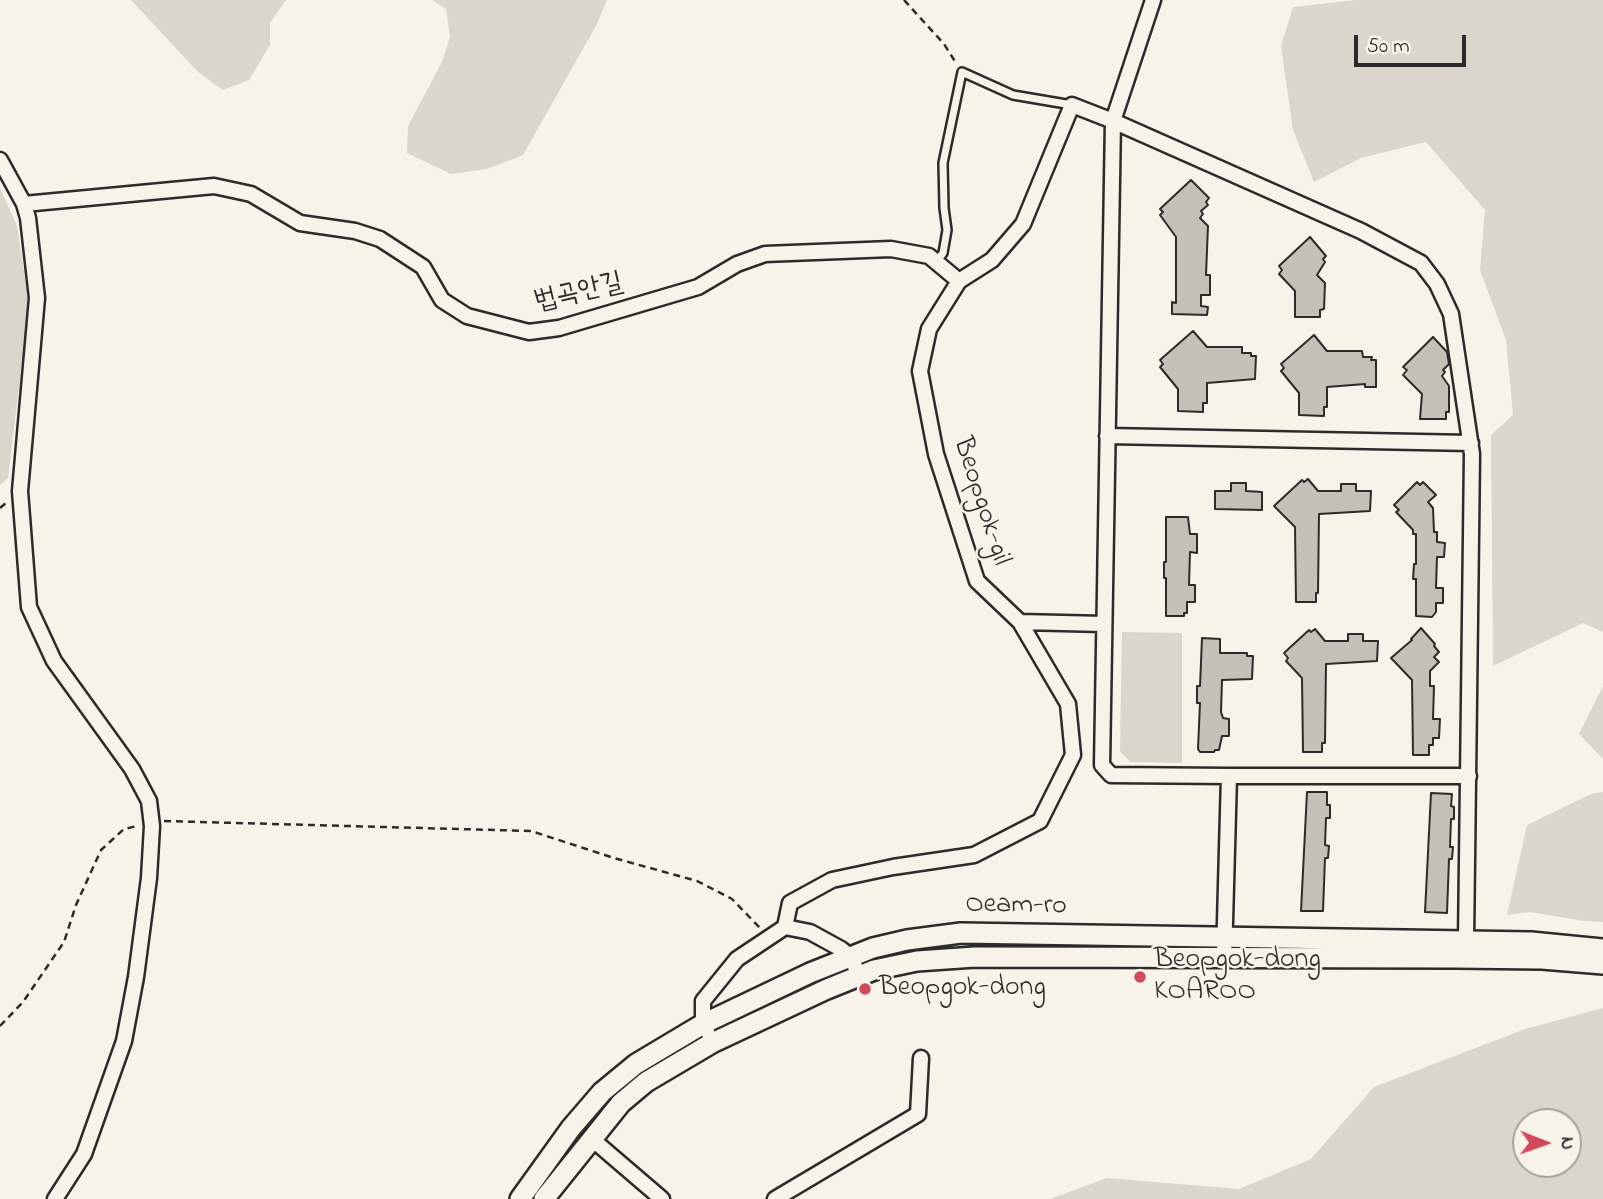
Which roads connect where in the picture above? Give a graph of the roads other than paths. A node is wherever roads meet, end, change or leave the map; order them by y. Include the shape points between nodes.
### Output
1 (1153, 0) edge
2 (1072, 105) junction
3 (1113, 121) junction
4 (0, 160) edge
5 (24, 204) junction
6 (936, 262) junction
7 (959, 281) junction
8 (1107, 436) junction
9 (1471, 443) junction
10 (1020, 622) junction
11 (1104, 624) junction
12 (1229, 776) junction
13 (1469, 776) junction
14 (785, 927) junction
15 (1466, 942) junction
16 (1224, 948) junction
17 (1603, 949) edge
18 (851, 957) junction
19 (1603, 964) edge
20 (859, 976) junction
21 (703, 1024) junction
22 (712, 1043) junction
23 (920, 1058) dead end
24 (592, 1139) junction
25 (55, 1199) edge
26 (520, 1199) edge
27 (544, 1199) edge
28 (662, 1199) edge
29 (775, 1199) edge

1 - 3 street
2 - 3 street
2 - 6 lane via 1013,95 962,72 943,163 947,230 943,253
2 - 7 street, Beopgok-gil via 1023,224 992,260
3 - 8 street
3 - 9 street via 1361,231 1421,263 1451,314
4 - 5 street
5 - 6 street, 법곡안길 via 214,186 251,194 300,223 380,239 423,267 442,300 467,316 529,332 559,328 698,287 765,254 891,249 929,256
5 - 25 street via 37,298 20,491 29,607 54,661 132,769 149,801 152,823 149,878 124,1041 84,1154
6 - 7 street, 법곡안길
7 - 10 street, Beopgok-gil via 929,329 920,370 936,454 977,581
8 - 9 street
8 - 11 street
9 - 13 street
10 - 11 street
10 - 14 street, Beopgok-gil via 1068,704 1072,742 1073,755 1040,821 974,855 832,880 790,903
11 - 12 street via 1102,765 1111,775
12 - 13 street
12 - 16 street
13 - 15 street
14 - 18 street via 810,932
14 - 21 street via 737,959 704,1001
15 - 16 main road, Oeam-ro
15 - 17 main road, Oeam-ro
16 - 18 main road, Oeam-ro via 961,933 907,940
16 - 19 main road, Oeam-ro
16 - 20 main road, Oeam-ro via 917,961
18 - 20 street
18 - 21 main road, Oeam-ro
20 - 22 main road, Oeam-ro
21 - 22 street
21 - 26 main road, Oeam-ro via 636,1064 602,1092
22 - 24 main road, Oeam-ro via 646,1082 621,1103
23 - 29 street via 918,1114
24 - 27 main road, Oeam-ro
24 - 28 street

